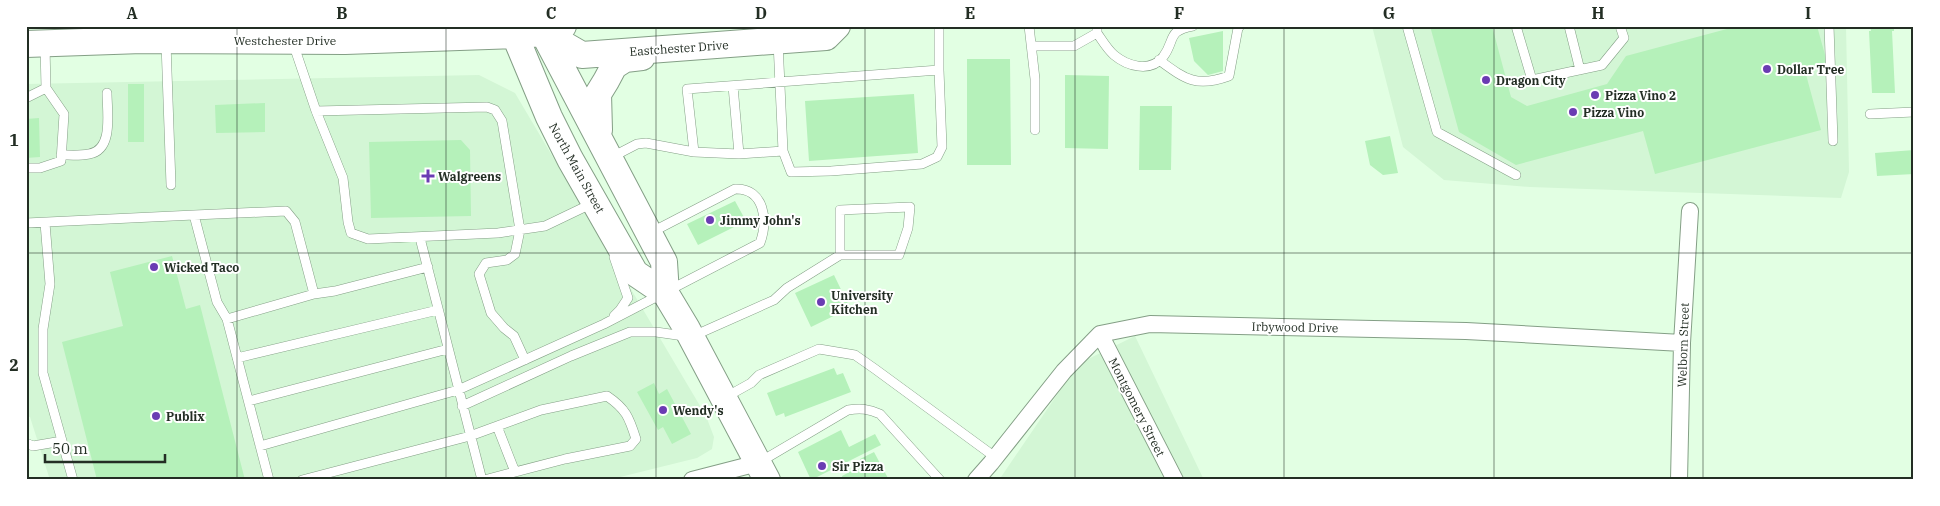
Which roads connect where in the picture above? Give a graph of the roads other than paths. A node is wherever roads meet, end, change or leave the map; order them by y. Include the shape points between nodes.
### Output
1 (421, 26) edge
2 (837, 26) edge
3 (939, 26) edge
4 (1029, 26) edge
5 (1193, 26) edge
6 (1240, 26) edge
7 (1407, 26) edge
8 (1516, 26) edge
9 (1569, 26) edge
10 (1620, 26) edge
11 (1829, 26) edge
12 (549, 29) edge
13 (1097, 30) edge
14 (512, 31) edge
15 (292, 33) edge
16 (165, 40) junction
17 (50, 41) edge
18 (345, 41) junction
19 (778, 41) junction
20 (1032, 46) junction
21 (684, 48) junction
22 (1159, 60) junction
23 (939, 70) junction
24 (1580, 70) junction
25 (780, 82) junction
26 (733, 86) junction
27 (46, 88) junction
28 (107, 93) dead end
29 (26, 98) edge
30 (316, 111) junction
31 (1914, 112) edge
32 (1870, 114) dead end
33 (1035, 130) dead end
34 (1833, 141) dead end
35 (604, 147) junction
36 (783, 151) junction
37 (694, 152) junction
38 (739, 154) junction
39 (61, 155) junction
40 (26, 168) edge
41 (1516, 175) dead end
42 (171, 185) dead end
43 (1690, 211) dead end
44 (601, 212) junction
45 (194, 215) junction
46 (44, 222) junction
47 (26, 223) edge
48 (520, 230) junction
49 (649, 233) junction
50 (420, 238) junction
51 (840, 255) junction
52 (428, 267) junction
53 (314, 294) junction
54 (666, 294) junction
55 (438, 310) junction
56 (227, 319) junction
57 (604, 324) junction
58 (1100, 334) junction
59 (691, 337) junction
60 (1682, 343) junction
61 (448, 350) junction
62 (237, 358) junction
63 (525, 360) junction
64 (458, 390) junction
65 (724, 398) junction
66 (249, 401) junction
67 (462, 406) junction
68 (497, 426) junction
69 (470, 436) junction
70 (62, 440) junction
71 (26, 444) edge
72 (260, 446) junction
73 (995, 458) junction
74 (763, 471) edge
75 (515, 472) junction
76 (73, 480) edge
77 (269, 480) edge
78 (302, 480) edge
79 (483, 480) edge
80 (692, 480) edge
81 (940, 480) edge
82 (976, 480) edge
83 (1175, 480) edge
84 (1679, 480) edge

1 - 18 main road
2 - 19 main road, Eastchester Drive via 826,36
3 - 23 lane
4 - 20 lane
5 - 22 lane via 1173,34
6 - 22 lane via 1229,76 1215,81 1196,81 1182,77
7 - 41 lane via 1437,132
8 - 24 lane via 1532,80
9 - 24 lane
10 - 24 lane via 1624,38 1602,65
11 - 34 lane
12 - 14 main road, Westchester Drive
12 - 21 main road, Eastchester Drive via 582,55
12 - 35 main road, North Main Street
13 - 20 lane via 1074,46
13 - 22 lane via 1114,55 1130,65 1140,67
14 - 18 main road, Westchester Drive
14 - 44 main road, North Main Street via 549,117
15 - 16 main road, Westchester Drive
15 - 18 main road, Westchester Drive
15 - 30 lane
16 - 17 main road, Westchester Drive via 97,38
16 - 42 lane
17 - 27 lane
19 - 21 main road, Eastchester Drive
19 - 25 lane
20 - 33 lane via 1036,79
21 - 35 main road via 674,56 624,58 614,66 598,94
23 - 25 lane
23 - 36 lane via 942,147 938,156 922,164 791,172
25 - 26 lane
25 - 36 lane
26 - 37 lane via 687,89
26 - 38 lane
27 - 29 lane
27 - 39 lane via 64,114
28 - 39 lane via 106,142 90,154
30 - 48 lane via 488,107 494,110 502,121
30 - 50 lane via 343,178 351,234 368,239
31 - 32 lane
35 - 37 lane via 646,143
35 - 49 main road, North Main Street
36 - 38 lane
37 - 38 lane
39 - 40 lane via 61,161 40,168
43 - 60 street, Welborn Street
44 - 48 lane
44 - 54 main road, North Main Street via 635,273
44 - 57 lane via 628,298
45 - 46 lane
45 - 53 lane via 286,211 295,222
45 - 56 lane via 217,302
46 - 47 lane
46 - 70 lane via 50,284 43,329 44,373
48 - 50 lane
48 - 63 lane via 515,254 507,260 486,263 479,274 491,313 514,336
49 - 54 main road, North Main Street via 664,262
49 - 54 lane via 735,189 754,195 762,206 764,224 760,243
50 - 52 lane
51 - 51 lane via 840,210 910,207 908,228 899,255
51 - 59 lane via 787,288 774,300
52 - 53 lane
52 - 55 lane
53 - 56 lane
54 - 57 lane
54 - 59 main road, North Main Street
55 - 61 lane
55 - 62 lane
56 - 62 lane
57 - 63 lane
58 - 60 street, Irbywood Drive via 1150,324 1466,331
58 - 73 street via 1064,371
58 - 83 street, Montgomery Street
59 - 65 main road, North Main Street
59 - 67 lane via 630,332
60 - 84 street, Welborn Street
61 - 64 lane
61 - 66 lane
62 - 66 lane
63 - 64 lane
64 - 67 lane
64 - 72 lane
65 - 73 lane via 759,375 819,349 845,352 875,369
65 - 74 main road, North Main Street
66 - 72 lane
67 - 69 lane
68 - 69 lane
68 - 75 lane
68 - 75 lane via 541,410 607,396 620,405 629,418 636,439 630,446
69 - 78 lane
69 - 79 lane
70 - 71 lane via 33,446
70 - 76 lane
72 - 77 lane
73 - 82 street
74 - 80 street
74 - 81 lane via 848,410 859,408 880,414
75 - 79 lane

